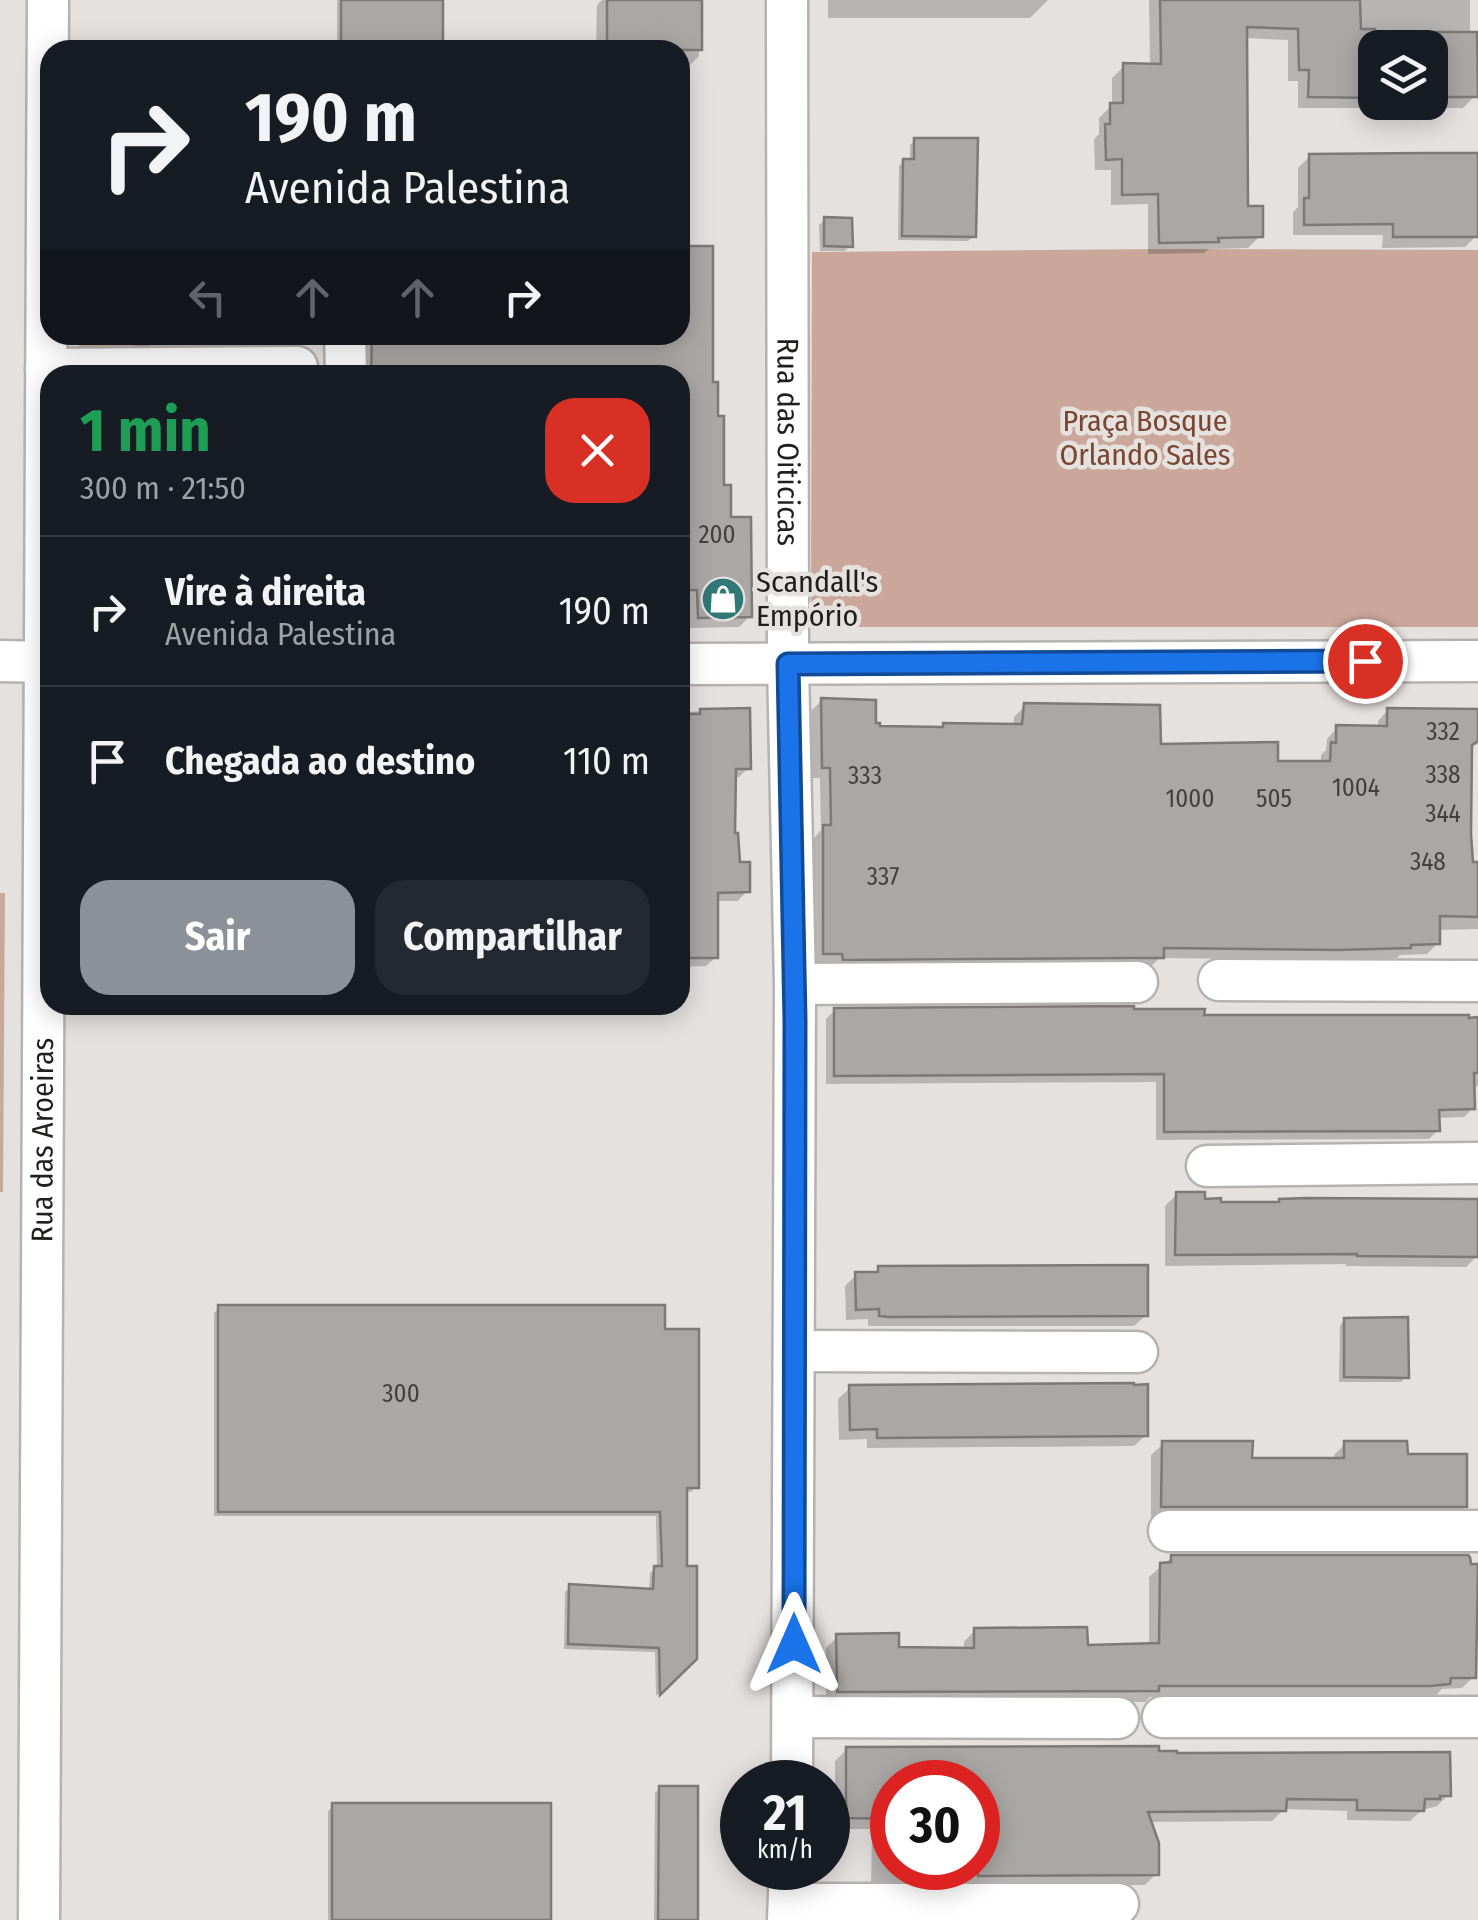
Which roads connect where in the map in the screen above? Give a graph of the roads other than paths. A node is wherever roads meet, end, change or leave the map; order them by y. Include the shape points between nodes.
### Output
1 (48, 0) edge
2 (787, 0) edge
3 (48, 40) edge
4 (0, 660) edge
5 (1478, 661) edge
6 (40, 662) edge
7 (690, 664) edge
8 (788, 664) junction
9 (1219, 980) dead end
10 (1137, 982) dead end
11 (1478, 982) edge
12 (794, 984) junction
13 (45, 1015) edge
14 (1478, 1163) edge
15 (1207, 1166) dead end
16 (795, 1351) junction
17 (1137, 1352) dead end
18 (1169, 1531) dead end
19 (1478, 1531) edge
20 (794, 1717) junction
21 (1478, 1717) edge
22 (1118, 1718) dead end
23 (1163, 1718) dead end
24 (793, 1760) edge
25 (789, 1897) edge
26 (1118, 1904) dead end
27 (39, 1920) edge

1 - 3 street, Rua das Aroeiras
2 - 8 street, Rua das Oiticicas
4 - 6 street
5 - 8 street
7 - 8 street
8 - 12 street, Rua das Oiticicas
9 - 11 street
10 - 12 street
12 - 16 street, Rua das Oiticicas
13 - 27 street, Rua das Aroeiras
14 - 15 street
16 - 17 street
16 - 20 street, Rua das Oiticicas
18 - 19 street
20 - 22 street
20 - 24 street, Rua das Oiticicas
21 - 23 street
25 - 26 street

